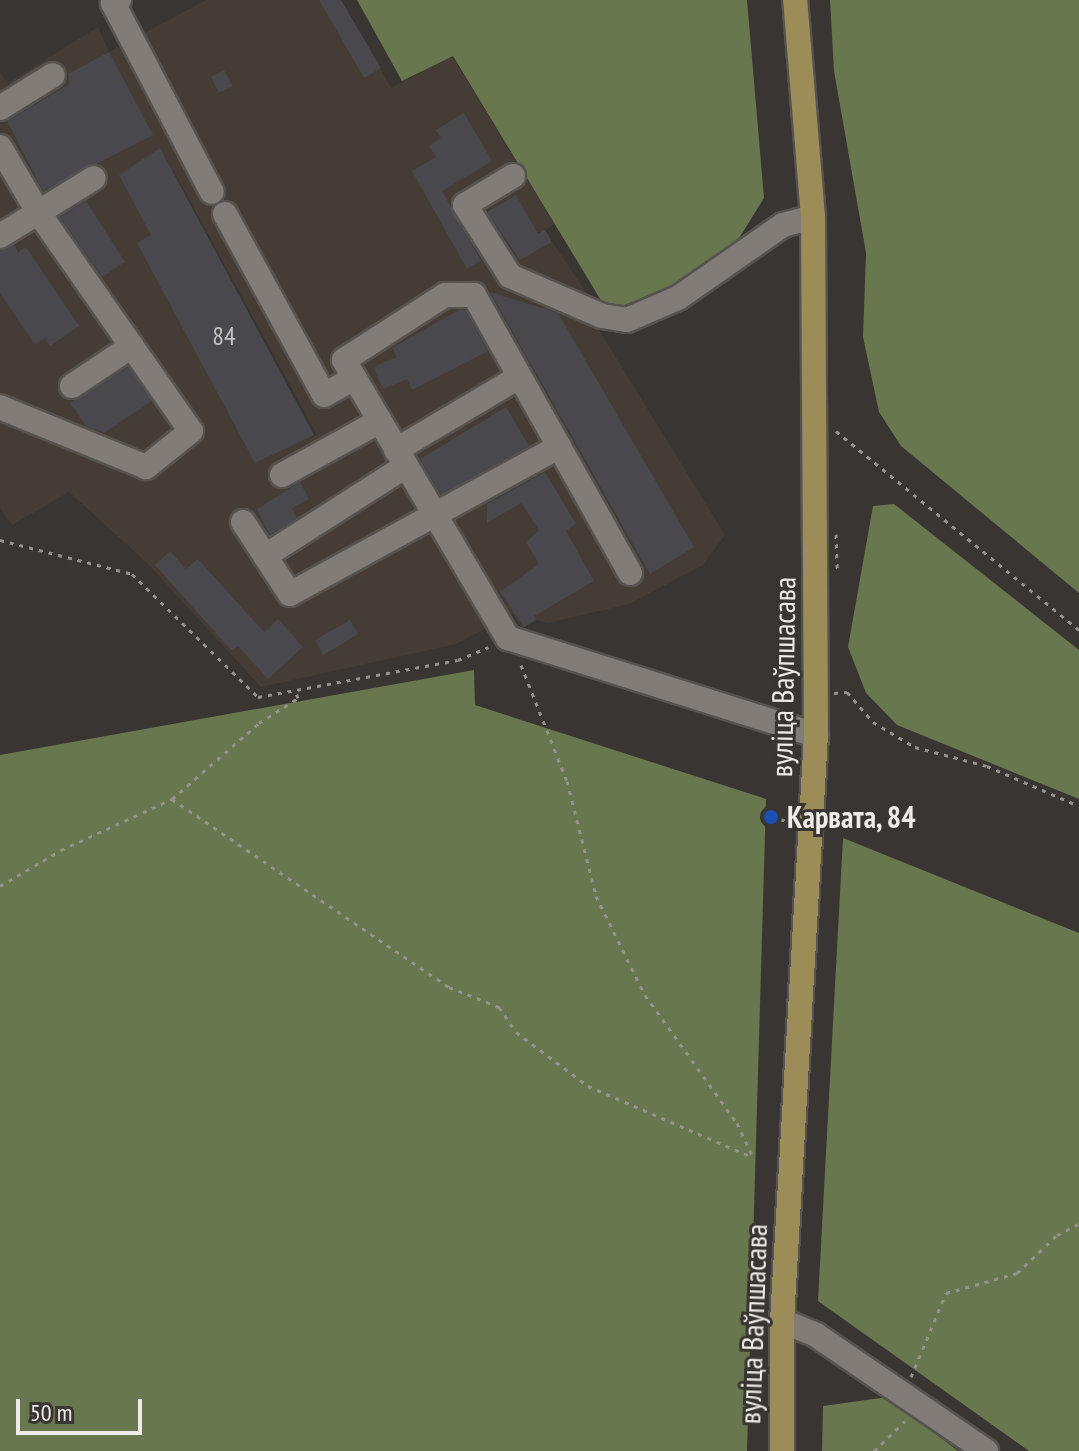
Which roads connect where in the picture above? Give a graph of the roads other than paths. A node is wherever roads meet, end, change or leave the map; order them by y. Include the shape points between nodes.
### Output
1 (119, 0) edge
2 (795, 0) edge
3 (53, 75) dead end
4 (0, 108) edge
5 (0, 147) edge
6 (513, 176) dead end
7 (94, 178) dead end
8 (212, 192) dead end
9 (38, 212) junction
10 (225, 214) dead end
11 (813, 217) junction
12 (0, 236) edge
13 (132, 346) junction
14 (519, 377) junction
15 (355, 378) junction
16 (72, 386) dead end
17 (0, 407) edge
18 (380, 421) junction
19 (559, 447) junction
20 (401, 458) junction
21 (282, 475) dead end
22 (436, 518) junction
23 (243, 522) dead end
24 (265, 556) junction
25 (630, 573) dead end
26 (816, 735) junction
27 (782, 1321) junction
28 (782, 1451) edge
29 (986, 1451) edge

1 - 8 lane via 113,3
2 - 11 main road, вуліца Ваўпшасава
3 - 4 lane
5 - 9 lane
6 - 11 lane via 465,205 510,276 602,316 627,320 678,298 783,225
7 - 9 lane
9 - 12 lane
9 - 13 lane
10 - 15 lane via 324,395
11 - 26 main road, вуліца Ваўпшасава
13 - 16 lane
13 - 17 lane via 191,431 146,467
14 - 15 lane via 474,295 445,295 344,360
14 - 19 lane
14 - 20 lane
15 - 18 lane
18 - 20 lane
18 - 21 lane
19 - 22 lane
19 - 25 lane
20 - 22 lane
20 - 24 lane
22 - 24 lane via 290,594
22 - 26 lane via 508,638
23 - 24 lane
26 - 27 main road, вуліца Ваўпшасава
27 - 28 main road, вуліца Ваўпшасава
27 - 29 lane via 816,1335

